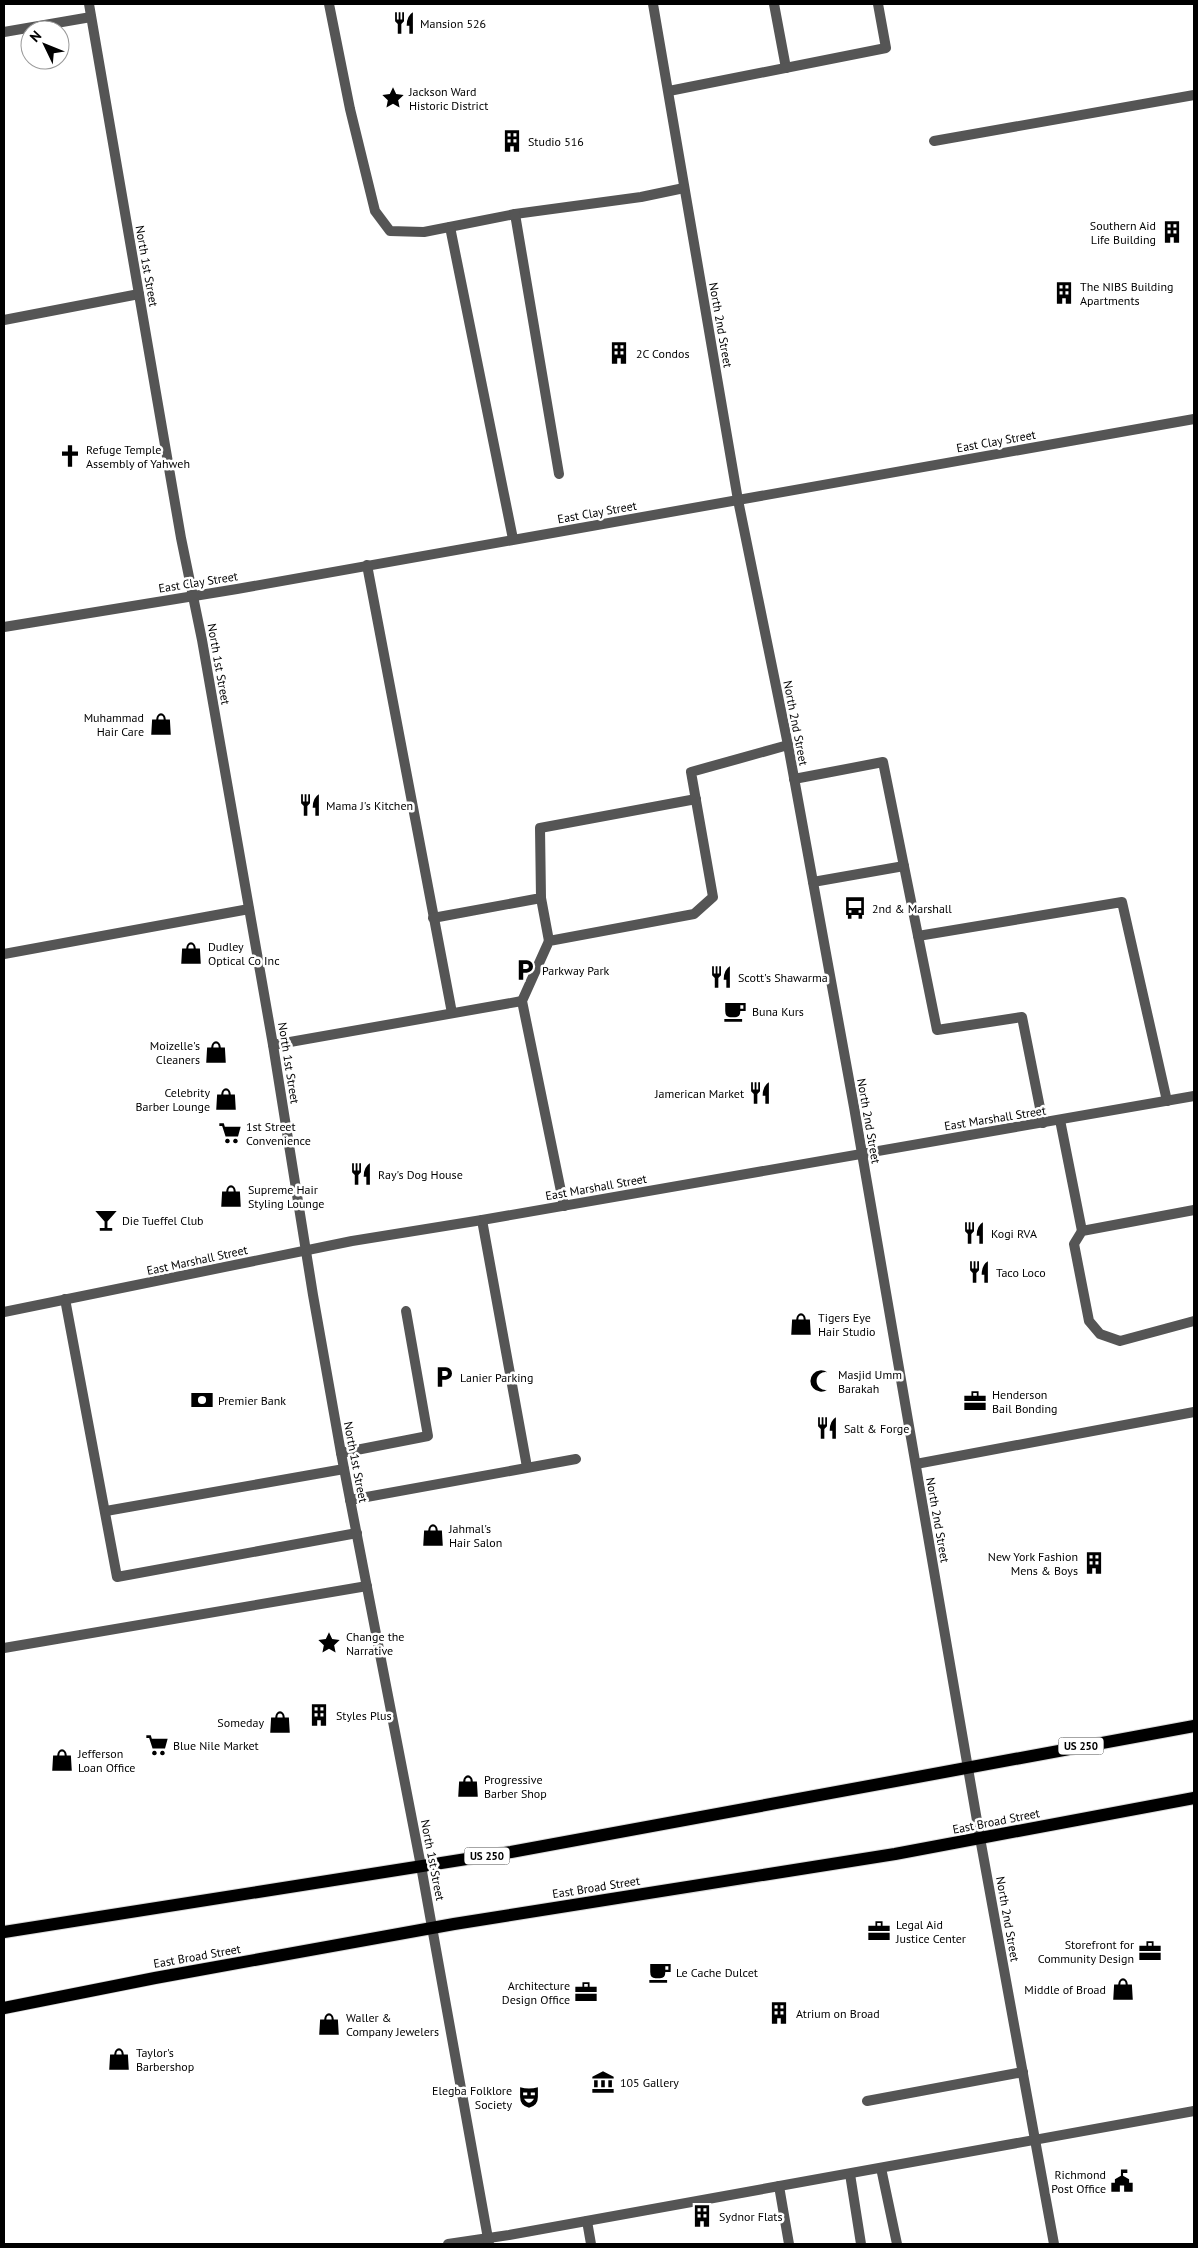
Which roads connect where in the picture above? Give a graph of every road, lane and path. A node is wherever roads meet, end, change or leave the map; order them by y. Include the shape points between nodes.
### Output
1 (89, 4) edge
2 (329, 4) edge
3 (653, 4) edge
4 (774, 4) edge
5 (878, 4) edge
6 (91, 17) junction
7 (4, 32) edge
8 (786, 68) junction
9 (668, 91) junction
10 (1194, 95) edge
11 (934, 141) dead end
12 (684, 188) junction
13 (515, 214) junction
14 (450, 228) junction
15 (139, 294) junction
16 (4, 320) edge
17 (1194, 419) edge
18 (559, 474) dead end
19 (738, 500) junction
20 (513, 539) junction
21 (366, 565) junction
22 (193, 596) junction
23 (4, 626) edge
24 (788, 745) junction
25 (794, 779) junction
26 (696, 799) junction
27 (904, 866) junction
28 (813, 882) junction
29 (541, 898) junction
30 (249, 909) junction
31 (434, 918) junction
32 (918, 936) junction
33 (549, 941) junction
34 (4, 954) edge
35 (522, 1001) junction
36 (452, 1014) junction
37 (273, 1045) junction
38 (1194, 1096) edge
39 (1167, 1101) junction
40 (1060, 1120) junction
41 (1043, 1123) junction
42 (861, 1152) junction
43 (564, 1206) junction
44 (1194, 1210) edge
45 (482, 1220) junction
46 (1082, 1232) junction
47 (306, 1250) junction
48 (65, 1299) junction
49 (406, 1311) dead end
50 (4, 1312) edge
51 (1194, 1321) edge
52 (1194, 1412) edge
53 (341, 1453) junction
54 (576, 1459) dead end
55 (916, 1464) junction
56 (527, 1467) junction
57 (344, 1469) junction
58 (350, 1500) junction
59 (106, 1511) junction
60 (357, 1533) junction
61 (367, 1586) junction
62 (4, 1648) edge
63 (1194, 1726) edge
64 (968, 1767) junction
65 (1194, 1798) edge
66 (980, 1838) junction
67 (421, 1866) junction
68 (433, 1928) junction
69 (4, 1932) edge
70 (4, 2008) edge
71 (1023, 2072) junction
72 (866, 2101) dead end
73 (1194, 2111) edge
74 (1035, 2140) junction
75 (881, 2168) junction
76 (850, 2174) junction
77 (779, 2186) junction
78 (587, 2221) junction
79 (489, 2241) edge
80 (448, 2244) edge
81 (591, 2244) edge
82 (789, 2244) edge
83 (861, 2244) edge
84 (897, 2244) edge
85 (1054, 2244) edge

1 - 6 street, North 1st Street
2 - 14 street via 375,211 390,231 424,232
3 - 9 street, North 2nd Street
4 - 8 street
5 - 8 street via 886,48
6 - 7 street
6 - 15 street, North 1st Street
8 - 9 street
9 - 12 street, North 2nd Street
10 - 11 street
12 - 13 street
12 - 19 street, North 2nd Street
13 - 14 street
13 - 18 street
14 - 20 street
15 - 16 street
15 - 22 street, North 1st Street
17 - 19 street, East Clay Street
19 - 20 street, East Clay Street
19 - 24 street, North 2nd Street
20 - 21 street, East Clay Street
21 - 22 street, East Clay Street
21 - 31 street
22 - 23 street, East Clay Street
22 - 30 street, North 1st Street
24 - 25 street, North 2nd Street
24 - 26 street via 691,772
25 - 27 street via 883,762
25 - 28 street, North 2nd Street
26 - 29 street via 540,828
26 - 33 street via 713,897 694,914
27 - 28 street
27 - 32 street
28 - 42 street, North 2nd Street
29 - 31 street
29 - 33 street
30 - 34 street
30 - 37 street, North 1st Street
31 - 36 street
32 - 39 street via 1122,902
32 - 41 street via 937,1030 1022,1017
33 - 35 street
35 - 36 street
35 - 43 street
36 - 37 street
37 - 47 street, North 1st Street
38 - 39 street, East Marshall Street
39 - 40 street, East Marshall Street
40 - 41 street, East Marshall Street
40 - 46 street
41 - 42 street, East Marshall Street
42 - 43 street, East Marshall Street
42 - 55 street, North 2nd Street
43 - 45 street, East Marshall Street
44 - 46 street
45 - 47 street, East Marshall Street
45 - 56 street
46 - 51 street via 1074,1244 1089,1321 1100,1334 1120,1341
47 - 48 street, East Marshall Street
47 - 53 street, North 1st Street
48 - 50 street, East Marshall Street
48 - 59 street
49 - 53 street via 428,1436
52 - 55 street
53 - 57 street, North 1st Street
54 - 56 street
55 - 64 street, North 2nd Street
56 - 58 street
57 - 58 street, North 1st Street
57 - 59 street
58 - 60 street, North 1st Street
59 - 60 street via 117,1577
60 - 61 street, North 1st Street
61 - 62 street
61 - 67 street, North 1st Street
63 - 64 main road, US 250
64 - 66 street, North 2nd Street
64 - 67 main road, US 250
65 - 66 main road, East Broad Street
66 - 68 main road, East Broad Street
66 - 71 street, North 2nd Street
67 - 68 street, North 1st Street
67 - 69 main road, US 250
68 - 70 main road, East Broad Street
68 - 79 street, North 1st Street
71 - 72 street
71 - 74 street, North 2nd Street
73 - 74 street
74 - 75 street
74 - 85 street, North 2nd Street
75 - 76 street
75 - 84 street
76 - 77 street
76 - 83 street
77 - 78 street
77 - 82 street
78 - 79 street
78 - 81 street
79 - 80 street

